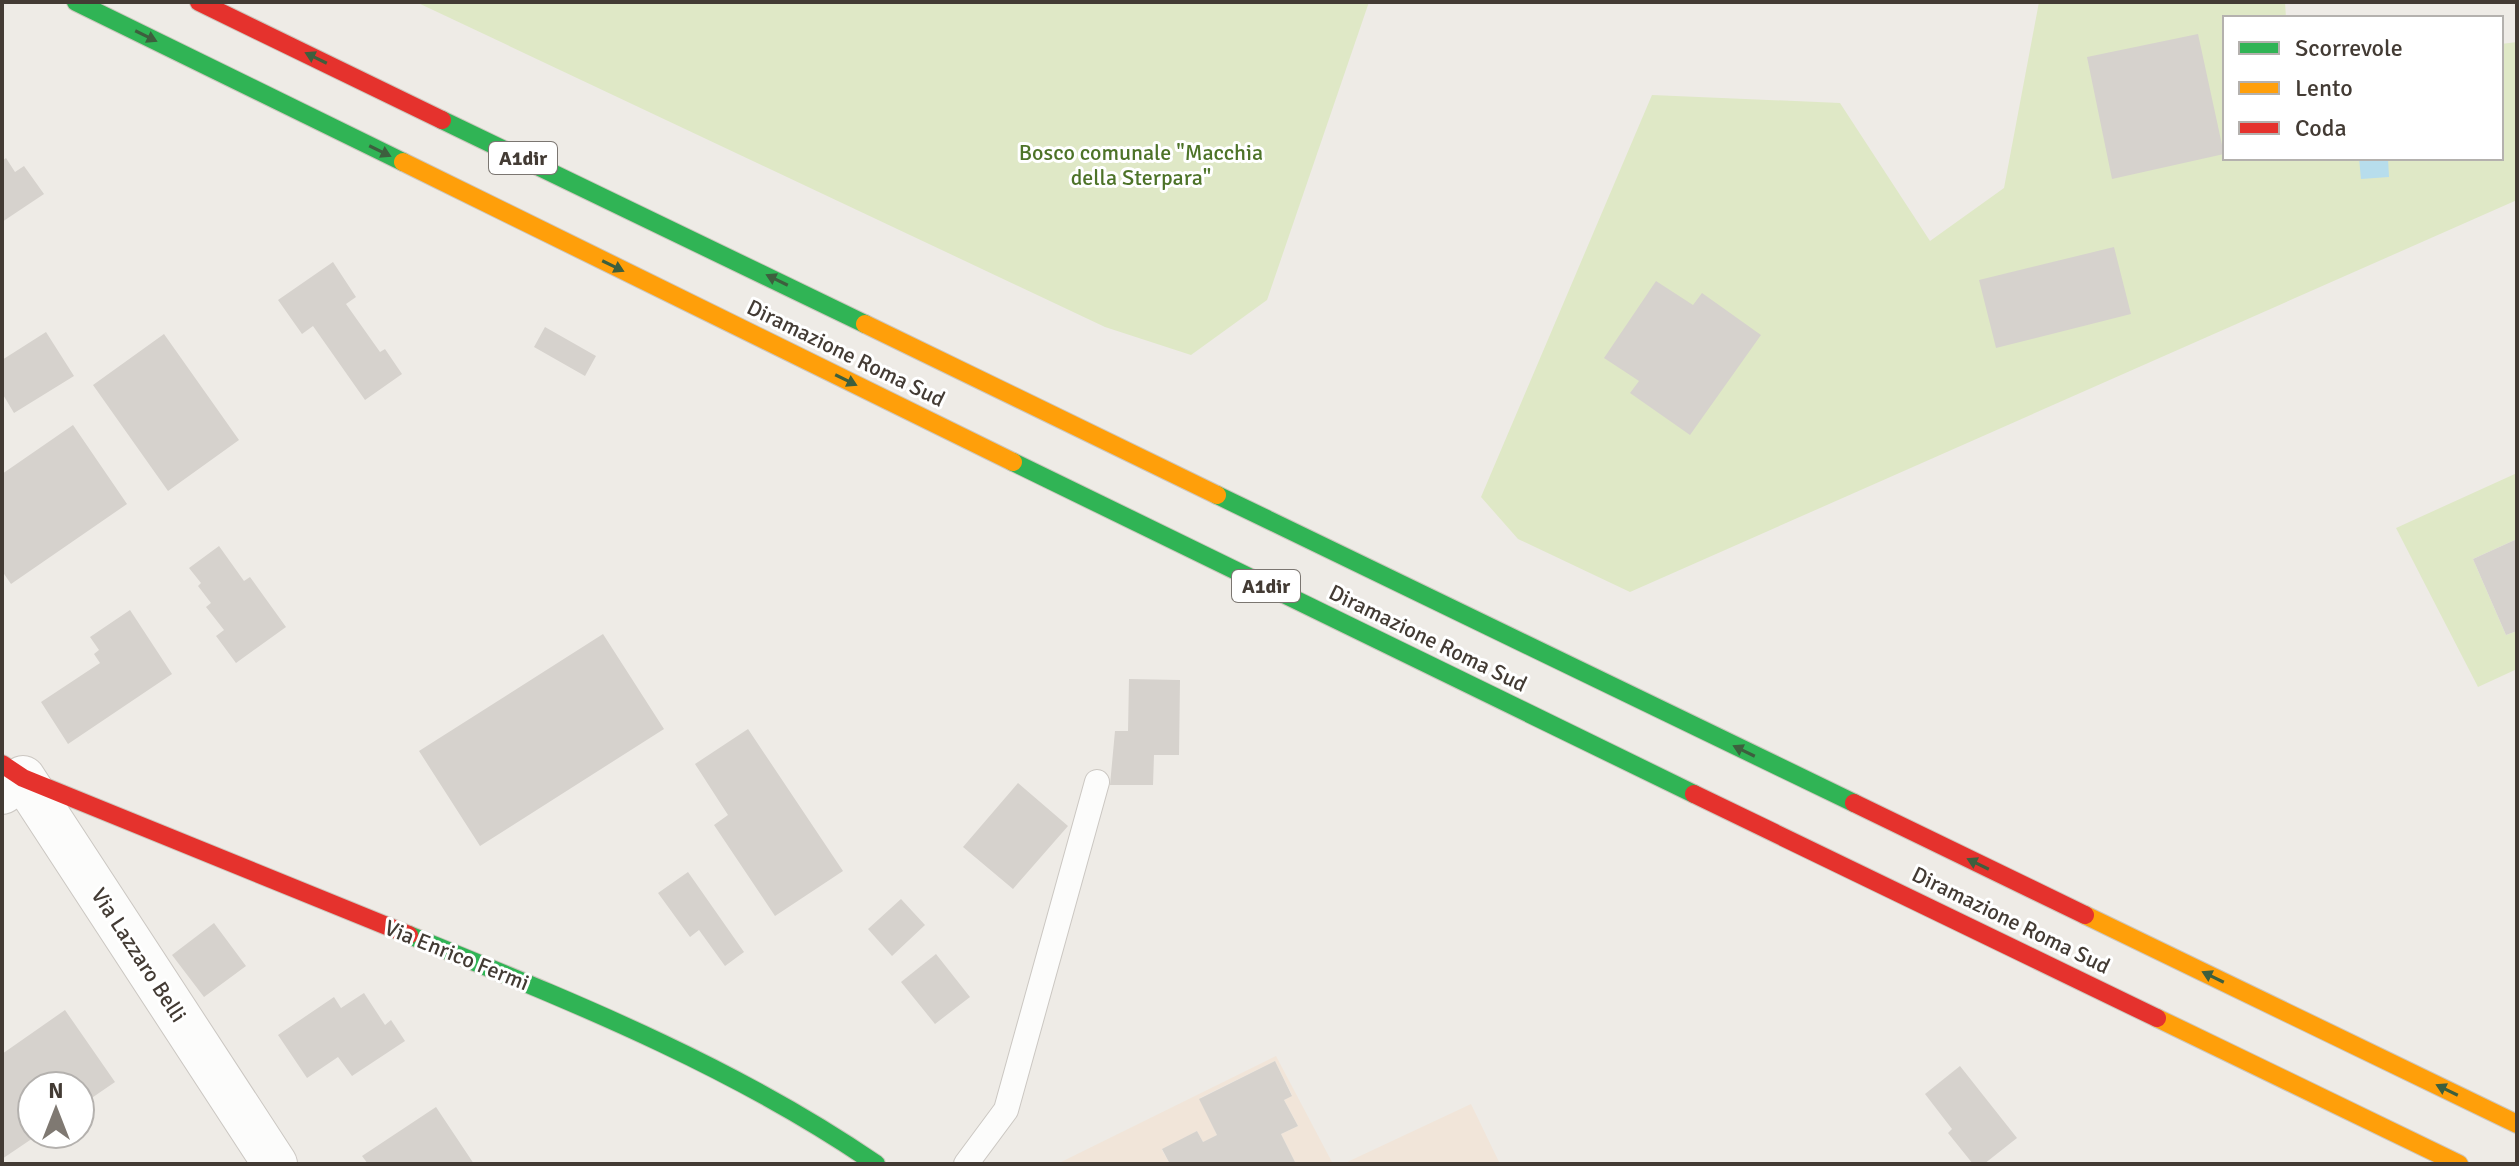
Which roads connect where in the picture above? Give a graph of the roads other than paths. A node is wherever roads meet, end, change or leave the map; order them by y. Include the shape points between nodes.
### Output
1 (76, 2) edge
2 (199, 2) edge
3 (7, 771) edge
4 (1097, 782) dead end
5 (2517, 1124) edge
6 (275, 1164) edge
7 (876, 1164) edge
8 (966, 1164) edge
9 (2459, 1164) edge

1 -> 9 main road, Diramazione Roma Sud / A1dir
5 -> 2 main road, Diramazione Roma Sud / A1dir
3 - 6 street, Via Lazzaro Belli
3 - 7 main road, Via Enrico Fermi via 623,1025 769,1098
4 - 8 lane via 1006,1110

